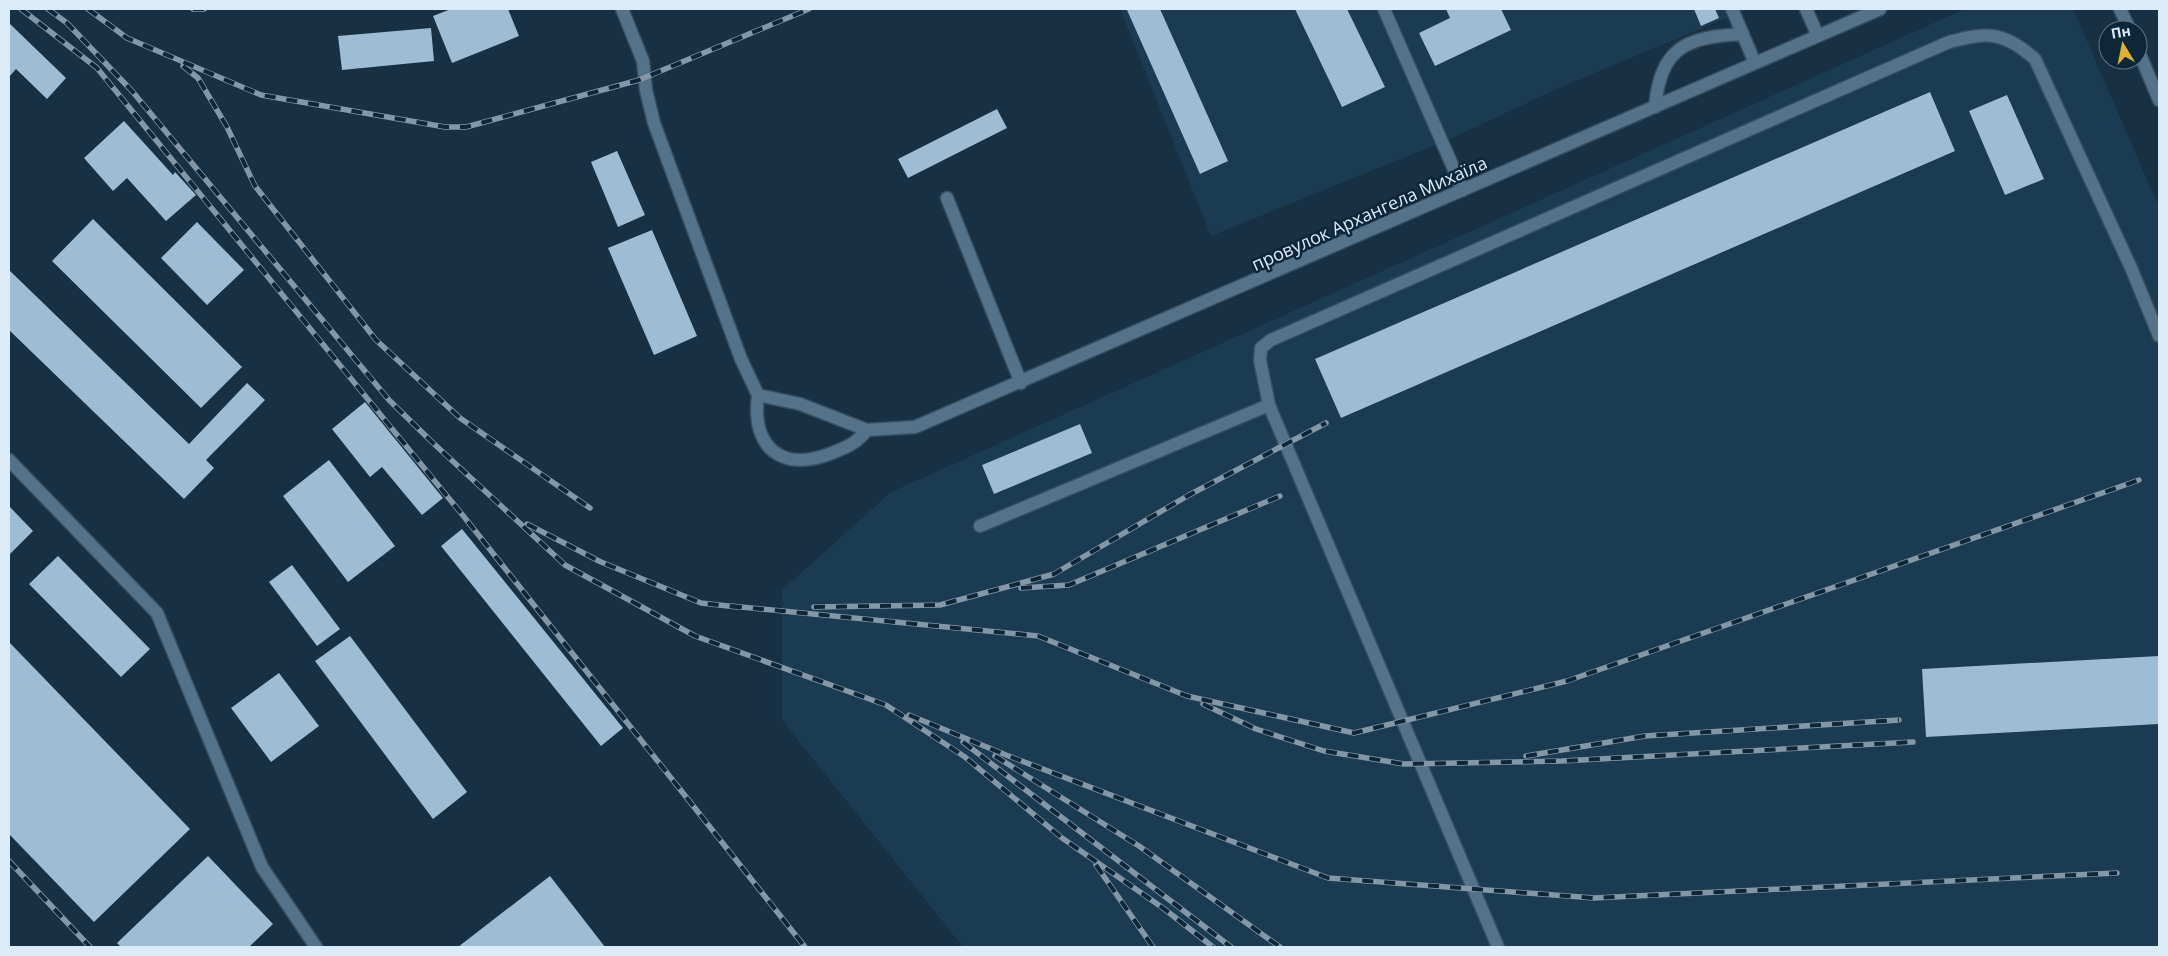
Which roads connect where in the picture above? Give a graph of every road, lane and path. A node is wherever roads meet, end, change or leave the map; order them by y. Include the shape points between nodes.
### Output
1 (622, 9) edge
2 (1384, 9) edge
3 (1732, 9) edge
4 (1806, 9) edge
5 (1880, 9) edge
6 (1743, 34) junction
7 (1818, 36) junction
8 (1755, 63) junction
9 (2146, 70) edge
10 (2159, 100) edge
11 (1655, 107) junction
12 (1463, 190) junction
13 (947, 198) dead end
14 (2159, 336) edge
15 (1021, 383) junction
16 (758, 395) junction
17 (1270, 404) junction
18 (867, 430) junction
19 (9, 460) edge
20 (980, 526) dead end
21 (316, 947) edge
22 (1498, 947) edge

1 - 16 street via 643,61 654,123 741,359
2 - 12 street
3 - 6 street
4 - 7 street
5 - 7 street, провулок Архангела Михаїла
6 - 8 street
6 - 11 street via 1691,42 1677,51 1665,64
7 - 8 street, провулок Архангела Михаїла
8 - 11 street, провулок Архангела Михаїла
9 - 10 street
11 - 12 street, провулок Архангела Михаїла
12 - 15 street, провулок Архангела Михаїла
13 - 15 street
14 - 17 street via 2035,59 2018,43 1995,35 1972,36 1949,42 1271,340 1262,348 1260,360
15 - 18 street, провулок Архангела Михаїла via 915,427
16 - 18 street, провулок Архангела Михаїла via 800,404
16 - 18 street via 761,430 767,446 781,457 799,462 814,460 853,445
17 - 20 street
17 - 22 street
19 - 21 street via 156,613 262,867

